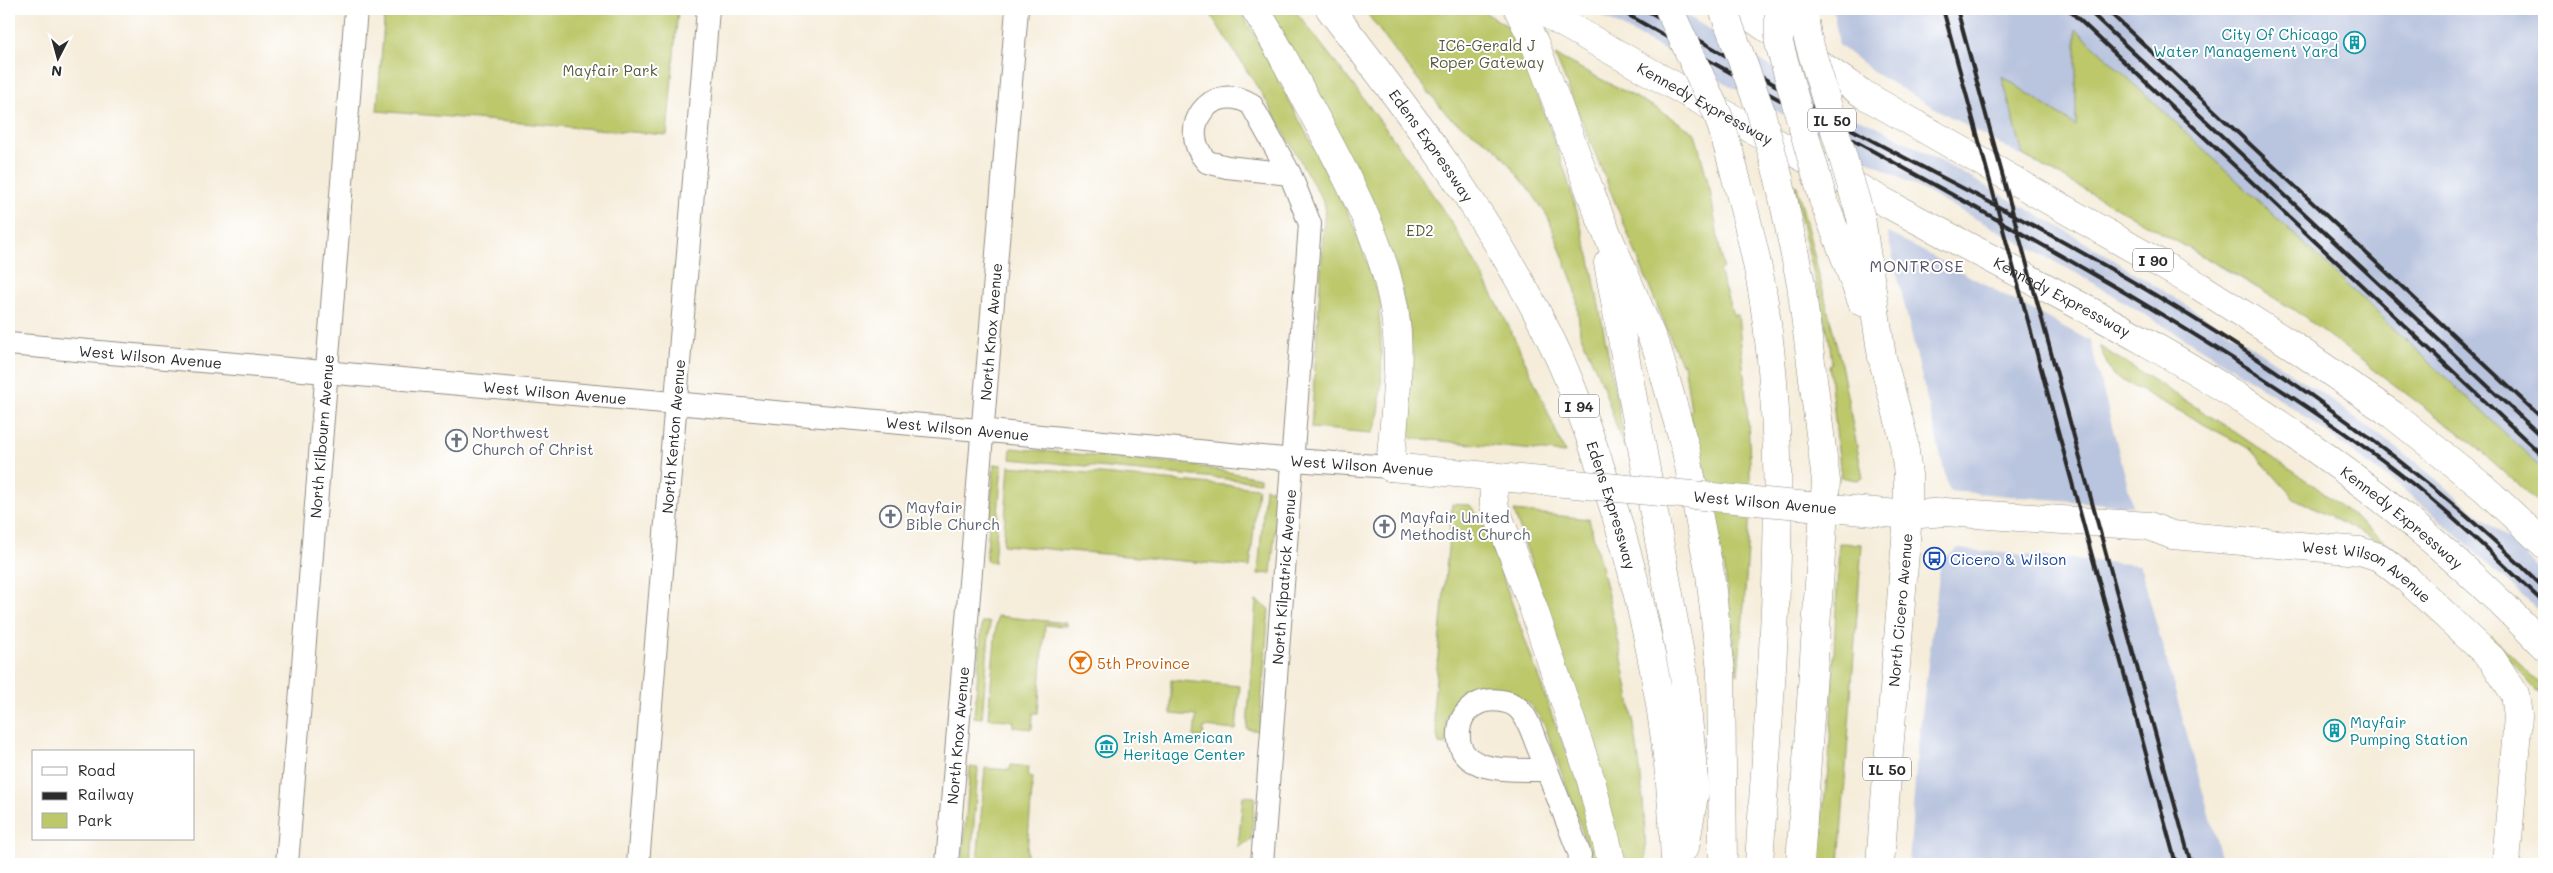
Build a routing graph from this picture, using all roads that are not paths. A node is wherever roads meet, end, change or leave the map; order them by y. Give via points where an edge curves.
1 (356, 9) edge
2 (708, 9) edge
3 (1017, 9) edge
4 (1255, 9) edge
5 (1330, 9) edge
6 (1518, 9) edge
7 (1538, 9) edge
8 (1669, 9) edge
9 (1724, 9) edge
10 (1739, 9) edge
11 (1779, 9) edge
12 (1805, 15) edge
13 (1290, 174) dead end
14 (1599, 215) junction
15 (9, 344) edge
16 (1882, 357) junction
17 (327, 371) junction
18 (674, 404) junction
19 (981, 430) junction
20 (1294, 460) junction
21 (1390, 467) junction
22 (1493, 476) junction
23 (1817, 506) junction
24 (1908, 515) junction
25 (2544, 544) edge
26 (2544, 646) edge
27 (1547, 770) dead end
28 (287, 864) edge
29 (638, 864) edge
30 (947, 864) edge
31 (1262, 864) edge
32 (1579, 864) edge
33 (1612, 864) edge
34 (1674, 864) edge
35 (1682, 864) edge
36 (1723, 864) edge
37 (1759, 864) edge
38 (1800, 864) edge
39 (1880, 864) edge
40 (2506, 864) edge

1 - 17 street, North Kilbourn Avenue
2 - 18 street, North Kenton Avenue
3 - 19 street, North Knox Avenue
4 - 21 main road via 1361,206 1377,250 1394,312 1397,345
5 - 34 main road, Edens Expressway / I 94 via 1413,117 1501,250 1546,331 1583,417 1624,539 1652,652 1668,754
6 - 14 main road via 1535,44
7 - 26 main road, Kennedy Expressway via 1901,211 2147,343 2284,427 2433,541
8 - 37 main road, bridge via 1718,115 1744,208 1764,302 1776,427 1774,612
9 - 23 main road, bridge via 1760,109 1779,179 1801,284 1826,481
10 - 25 main road, I 90 via 1863,94 2199,286 2292,346 2393,415 2484,488
11 - 16 main road, North Cicero Avenue / IL 50, bridge via 1779,43 1823,199
12 - 16 main road, North Cicero Avenue / IL 50, bridge via 1807,36 1860,218
13 - 20 street, North Kilpatrick Avenue via 1310,224
14 - 35 main road via 1684,676 1695,790
14 - 36 main road via 1658,352 1686,451 1706,552 1722,671
15 - 17 street, West Wilson Avenue
16 - 24 main road, North Cicero Avenue / IL 50 via 1903,436 1908,475
17 - 18 street, West Wilson Avenue
17 - 28 street, North Kilbourn Avenue
18 - 19 street, West Wilson Avenue
18 - 29 street, North Kenton Avenue
19 - 20 street, West Wilson Avenue
19 - 30 street, North Knox Avenue
20 - 21 street, West Wilson Avenue
20 - 31 street, North Kilpatrick Avenue
21 - 22 main road, West Wilson Avenue
22 - 23 main road, West Wilson Avenue, bridge
22 - 33 main road via 1494,505 1533,607 1591,780
23 - 24 main road, West Wilson Avenue
23 - 38 main road
24 - 39 main road, North Cicero Avenue / IL 50
24 - 40 main road, West Wilson Avenue via 1944,530 2147,544 2172,535 2360,551 2379,558 2435,602 2486,653 2515,694 2518,716
27 - 32 street via 1580,856

